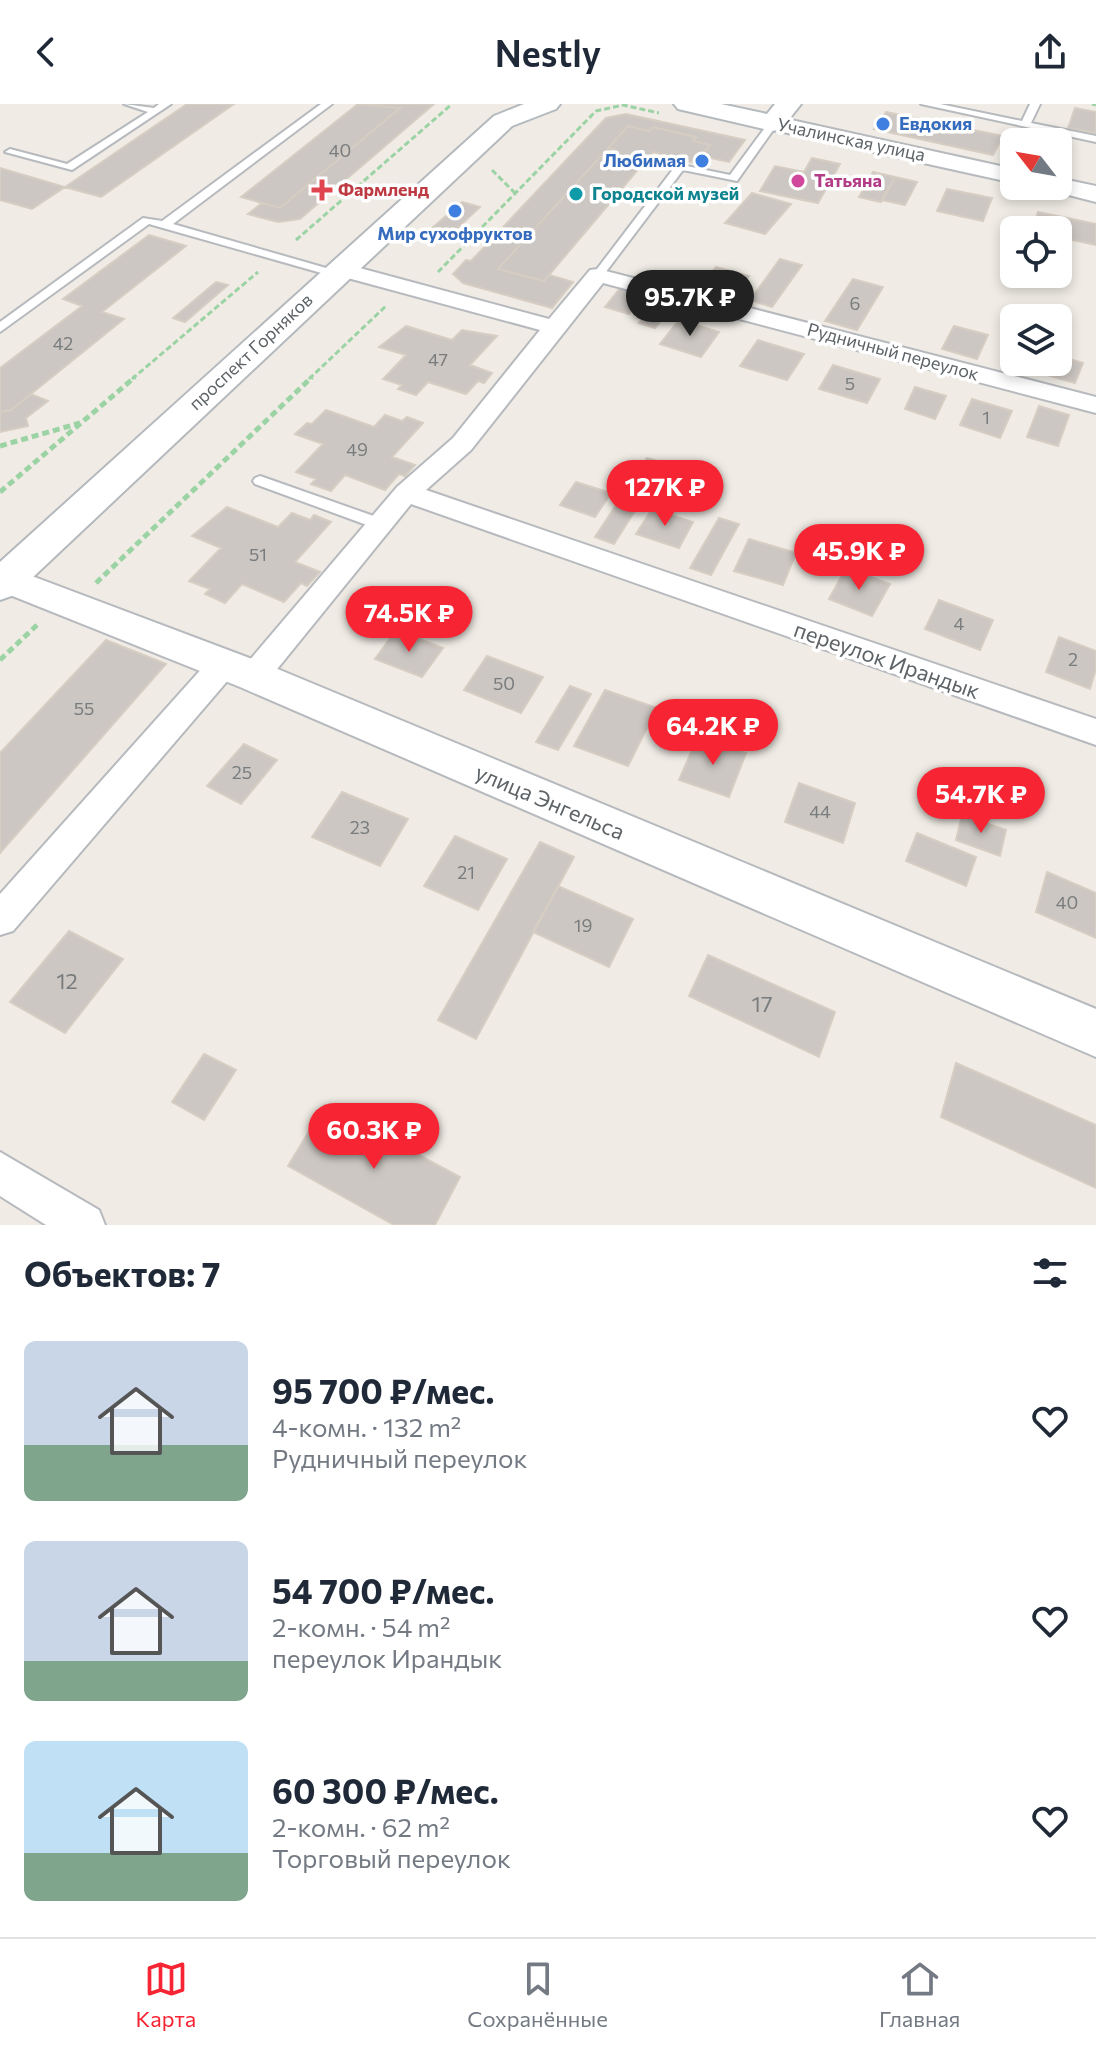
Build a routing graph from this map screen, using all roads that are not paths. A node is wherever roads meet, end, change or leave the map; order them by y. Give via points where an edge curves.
1 (129, 104) edge
2 (166, 104) edge
3 (327, 104) edge
4 (547, 104) edge
5 (926, 104) edge
6 (967, 104) edge
7 (1035, 104) edge
8 (676, 109) edge
9 (156, 111) junction
10 (506, 112) edge
11 (781, 114) edge
12 (1025, 125) junction
13 (1096, 139) edge
14 (10, 152) dead end
15 (1000, 172) edge
16 (1072, 188) edge
17 (1096, 194) edge
18 (164, 225) junction
19 (338, 272) junction
20 (598, 275) junction
21 (554, 327) junction
22 (0, 328) edge
23 (1096, 405) edge
24 (260, 481) dead end
25 (406, 493) junction
26 (380, 524) junction
27 (2, 581) edge
28 (239, 670) junction
29 (1096, 732) edge
30 (0, 919) edge
31 (1096, 1033) edge
32 (0, 1172) edge
33 (84, 1225) edge

1 - 9 lane
2 - 9 lane
3 - 18 lane
4 - 10 main road
5 - 12 lane
6 - 12 lane
7 - 12 lane
8 - 11 main road, Учалинская улица
9 - 14 lane via 68,168
10 - 19 main road, проспект Горняков
11 - 15 street, Учалинская улица
11 - 20 lane via 733,179 681,166
12 - 13 lane
16 - 17 street
18 - 19 lane
18 - 22 lane via 147,220
19 - 21 street
19 - 27 main road, проспект Горняков
20 - 21 street
20 - 23 street, Рудничный переулок
21 - 25 street via 462,444
24 - 26 lane
25 - 26 street
25 - 29 street, переулок Ирандык
26 - 28 street
27 - 28 street, улица Энгельса
28 - 30 street
28 - 31 street, улица Энгельса
32 - 33 street

